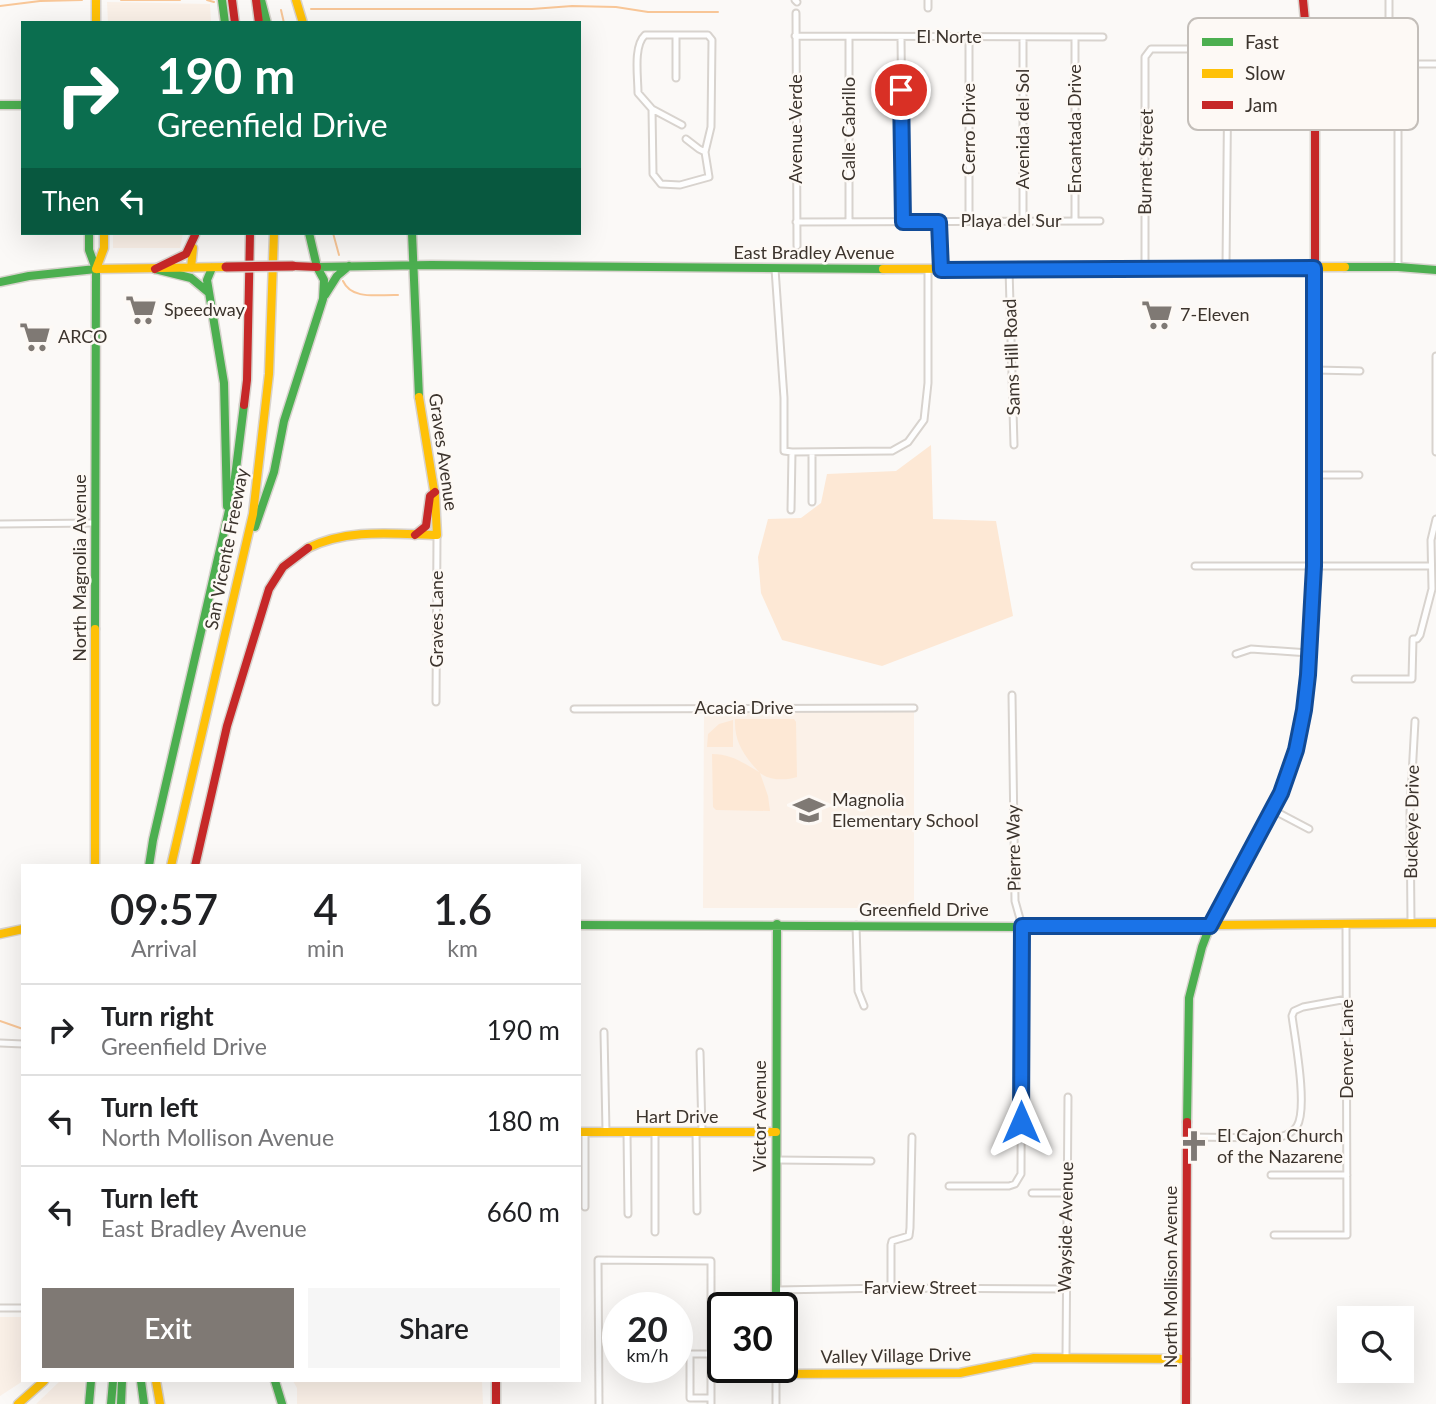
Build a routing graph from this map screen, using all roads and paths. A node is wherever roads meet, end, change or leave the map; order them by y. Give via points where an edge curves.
1 (96, 0) edge
2 (222, 0) edge
3 (232, 0) edge
4 (256, 0) edge
5 (261, 0) edge
6 (296, 0) edge
7 (928, 0) edge
8 (1303, 0) edge
9 (1389, 0) edge
10 (928, 8) dead end
11 (796, 13) dead end
12 (1305, 18) edge
13 (1389, 18) edge
14 (96, 21) edge
15 (225, 21) edge
16 (235, 21) edge
17 (259, 21) edge
18 (266, 21) edge
19 (302, 21) edge
20 (676, 35) junction
21 (795, 36) junction
22 (849, 37) junction
23 (901, 37) junction
24 (969, 37) junction
25 (1023, 37) junction
26 (1075, 37) junction
27 (1102, 37) dead end
28 (1188, 49) edge
29 (1418, 64) edge
30 (1436, 64) edge
31 (676, 78) dead end
32 (0, 106) edge
33 (21, 106) edge
34 (652, 109) junction
35 (682, 125) dead end
36 (1227, 130) edge
37 (1315, 130) edge
38 (1398, 130) edge
39 (686, 139) dead end
40 (705, 152) junction
41 (969, 221) junction
42 (1023, 221) junction
43 (1075, 221) junction
44 (1100, 221) dead end
45 (796, 222) junction
46 (849, 222) junction
47 (903, 222) junction
48 (939, 222) junction
49 (89, 235) edge
50 (104, 235) edge
51 (195, 235) edge
52 (195, 235) edge
53 (250, 235) edge
54 (274, 235) edge
55 (309, 235) edge
56 (412, 235) edge
57 (797, 246) dead end
58 (416, 265) junction
59 (349, 266) junction
60 (317, 267) junction
61 (1145, 267) junction
62 (1226, 267) junction
63 (1398, 267) junction
64 (191, 268) junction
65 (212, 268) junction
66 (1314, 268) junction
67 (96, 269) junction
68 (155, 269) junction
69 (775, 269) junction
70 (928, 270) junction
71 (941, 270) junction
72 (1009, 270) junction
73 (1436, 270) edge
74 (0, 282) edge
75 (210, 293) junction
76 (323, 299) junction
77 (1436, 356) edge
78 (1315, 370) junction
79 (1360, 371) dead end
80 (1014, 445) dead end
81 (792, 452) junction
82 (812, 452) junction
83 (1436, 452) edge
84 (1315, 475) junction
85 (1359, 475) dead end
86 (435, 492) junction
87 (812, 502) dead end
88 (791, 510) dead end
89 (228, 515) junction
90 (1436, 519) edge
91 (96, 523) junction
92 (0, 524) edge
93 (415, 535) junction
94 (437, 535) junction
95 (243, 561) junction
96 (1195, 566) dead end
97 (1314, 566) junction
98 (1431, 566) junction
99 (1309, 653) junction
100 (1237, 654) dead end
101 (1355, 679) dead end
102 (1012, 695) dead end
103 (436, 702) dead end
104 (914, 708) dead end
105 (574, 709) dead end
106 (1415, 720) dead end
107 (1273, 810) junction
108 (1309, 829) dead end
109 (95, 864) edge
110 (149, 864) edge
111 (171, 864) edge
112 (195, 864) edge
113 (1410, 923) junction
114 (1436, 923) edge
115 (1346, 924) junction
116 (581, 925) edge
117 (777, 925) junction
118 (856, 925) junction
119 (1022, 926) junction
120 (1210, 926) junction
121 (21, 929) edge
122 (0, 934) edge
123 (1347, 999) junction
124 (864, 1006) dead end
125 (604, 1032) dead end
126 (0, 1044) edge
127 (21, 1044) edge
128 (700, 1052) dead end
129 (1068, 1097) dead end
130 (582, 1132) edge
131 (606, 1132) junction
132 (628, 1132) junction
133 (654, 1132) junction
134 (699, 1132) junction
135 (776, 1132) junction
136 (912, 1137) dead end
137 (1186, 1137) junction
138 (776, 1160) junction
139 (871, 1161) dead end
140 (1271, 1175) dead end
141 (1347, 1175) junction
142 (949, 1186) dead end
143 (1032, 1193) dead end
144 (1068, 1194) junction
145 (585, 1207) dead end
146 (697, 1210) dead end
147 (628, 1214) dead end
148 (655, 1232) dead end
149 (1274, 1235) dead end
150 (891, 1287) junction
151 (1065, 1289) junction
152 (776, 1290) joint
153 (711, 1292) edge
154 (0, 1308) edge
155 (21, 1308) edge
156 (707, 1354) edge
157 (1066, 1357) junction
158 (1186, 1359) junction
159 (798, 1370) edge
160 (43, 1382) edge
161 (91, 1382) edge
162 (113, 1382) edge
163 (122, 1382) edge
164 (139, 1382) edge
165 (139, 1382) edge
166 (156, 1382) edge
167 (275, 1382) edge
168 (496, 1382) edge
169 (711, 1383) edge
170 (776, 1383) edge
171 (711, 1401) edge
172 (18, 1404) edge
173 (89, 1404) edge
174 (111, 1404) edge
175 (121, 1404) edge
176 (136, 1404) edge
177 (144, 1404) edge
178 (160, 1404) edge
179 (282, 1404) edge
180 (496, 1404) edge
181 (599, 1404) edge
182 (776, 1404) edge
183 (1186, 1404) edge

1 - 14 main road
2 - 15 main road
3 - 16 main road
4 - 17 main road
5 - 18 main road
6 - 19 main road
7 - 10 street
8 - 12 main road, North Mollison Avenue
9 - 13 street
11 - 21 street, Avenue Verde
20 - 31 street
20 - 34 street via 641,38 638,93
20 - 40 street via 708,35 712,40
21 - 22 street, El Norte
21 - 45 street, Avenue Verde
22 - 23 street, El Norte
22 - 46 street, Calle Cabrillo
23 - 24 street, El Norte
23 - 47 street
24 - 25 street, El Norte
24 - 41 street, Cerro Drive
25 - 26 street, El Norte
25 - 42 street, Avenida del Sol
26 - 27 street, El Norte
26 - 43 street, Encantada Drive
28 - 61 street, Burnet Street via 1151,49 1145,57
29 - 30 street
32 - 33 main road
34 - 35 street
34 - 40 street via 653,174 657,181 680,185 709,177
36 - 62 street, Burnet Street
37 - 66 main road, North Mollison Avenue
38 - 63 street
39 - 40 street
41 - 42 street, Playa del Sur
41 - 48 street, Playa del Sur
42 - 43 street, Playa del Sur
43 - 44 street, Playa del Sur
45 - 46 street, Playa del Sur
45 - 57 street, Avenue Verde
46 - 47 street, Playa del Sur
47 - 48 street, Playa del Sur
48 - 71 street
49 - 67 main road, North Magnolia Avenue
50 - 67 main road, North Magnolia Avenue
51 - 64 main road
52 - 68 main road via 186,254
53 - 89 main road, San Vicente Freeway via 247,380
54 - 95 main road, San Vicente Freeway via 268,392
55 - 60 main road
56 - 58 main road, Graves Avenue
58 - 59 main road, East Bradley Avenue
58 - 69 main road, East Bradley Avenue
58 - 86 main road, Graves Avenue via 416,372
59 - 60 main road, East Bradley Avenue
59 - 76 main road
60 - 65 main road, East Bradley Avenue, bridge
60 - 76 main road via 324,280
61 - 62 main road, East Bradley Avenue
61 - 72 main road, East Bradley Avenue
62 - 66 main road, East Bradley Avenue
63 - 66 main road, East Bradley Avenue
63 - 73 main road, East Bradley Avenue
64 - 65 main road, East Bradley Avenue
64 - 68 main road, East Bradley Avenue
65 - 75 main road via 207,280
66 - 78 main road, North Mollison Avenue
67 - 68 main road
67 - 74 main road
67 - 91 main road, North Magnolia Avenue
68 - 75 main road via 198,280
69 - 70 main road, East Bradley Avenue
69 - 81 street via 784,451
70 - 71 main road, East Bradley Avenue
70 - 82 street via 924,420 908,442 892,451
71 - 72 main road, East Bradley Avenue
72 - 80 street, Sams Hill Road
75 - 89 main road via 226,399 223,480
76 - 95 main road via 284,421 274,472
77 - 83 street
78 - 79 street
78 - 84 main road, North Mollison Avenue
81 - 82 street
81 - 88 street
82 - 87 street
84 - 85 street
84 - 97 main road, North Mollison Avenue
86 - 93 main road via 430,496 426,526
86 - 94 main road, Graves Avenue
89 - 110 main road, San Vicente Freeway
90 - 98 street
91 - 92 street
91 - 109 main road, North Magnolia Avenue
93 - 94 main road, Graves Avenue
93 - 112 main road, Graves Avenue via 331,537 306,548 279,572 269,589 233,706
94 - 103 street, Graves Lane
95 - 111 main road, San Vicente Freeway
96 - 97 street
97 - 98 street
97 - 99 main road, North Mollison Avenue
98 - 101 street via 1430,603 1420,635 1413,639 1412,679
99 - 100 street via 1251,649
99 - 107 main road, North Mollison Avenue via 1296,750
102 - 119 street, Pierre Way via 1015,901
104 - 105 street, Acacia Drive
106 - 113 street, Buckeye Drive
107 - 108 street
107 - 120 main road, North Mollison Avenue
113 - 114 main road, Greenfield Drive
113 - 115 main road, Greenfield Drive
115 - 120 main road, Greenfield Drive
115 - 123 street, Denver Lane
116 - 117 main road, Greenfield Drive
117 - 118 main road, Greenfield Drive
117 - 135 main road, Victor Avenue
118 - 119 main road, Greenfield Drive
118 - 124 street via 858,991
119 - 120 main road, Greenfield Drive
119 - 142 street, Pierre Way via 1021,1174 1009,1186
120 - 137 main road, North Mollison Avenue via 1189,998
121 - 122 main road
123 - 137 street via 1294,1011 1301,1094 1298,1125 1292,1133 1279,1138
123 - 141 street, Denver Lane
125 - 131 street
126 - 127 street
128 - 134 street
129 - 144 street, Wayside Avenue
130 - 131 main road, Hart Drive
130 - 145 street
131 - 132 main road, Hart Drive
132 - 133 main road, Hart Drive
132 - 147 street
133 - 134 main road, Hart Drive
133 - 148 street
134 - 135 main road, Hart Drive
134 - 146 street
135 - 138 main road, Victor Avenue
136 - 150 street via 909,1236 892,1241
137 - 158 main road, North Mollison Avenue
138 - 139 street
138 - 152 main road, Victor Avenue
140 - 141 street
141 - 149 street, Denver Lane via 1347,1235
143 - 144 street
144 - 151 street, Wayside Avenue
150 - 151 street, Farview Street
150 - 152 street, Farview Street
151 - 157 street, Wayside Avenue
153 - 181 street via 711,1262 598,1260
154 - 155 street
156 - 171 street via 690,1354 690,1398
157 - 158 main road, Valley Village Drive
157 - 159 main road, Valley Village Drive via 1034,1358 960,1373
158 - 183 main road, North Mollison Avenue
160 - 172 main road
161 - 173 main road
162 - 174 main road
163 - 175 main road
164 - 176 main road
165 - 177 main road
166 - 178 main road
167 - 179 main road
168 - 180 main road
169 - 171 street
170 - 182 street

